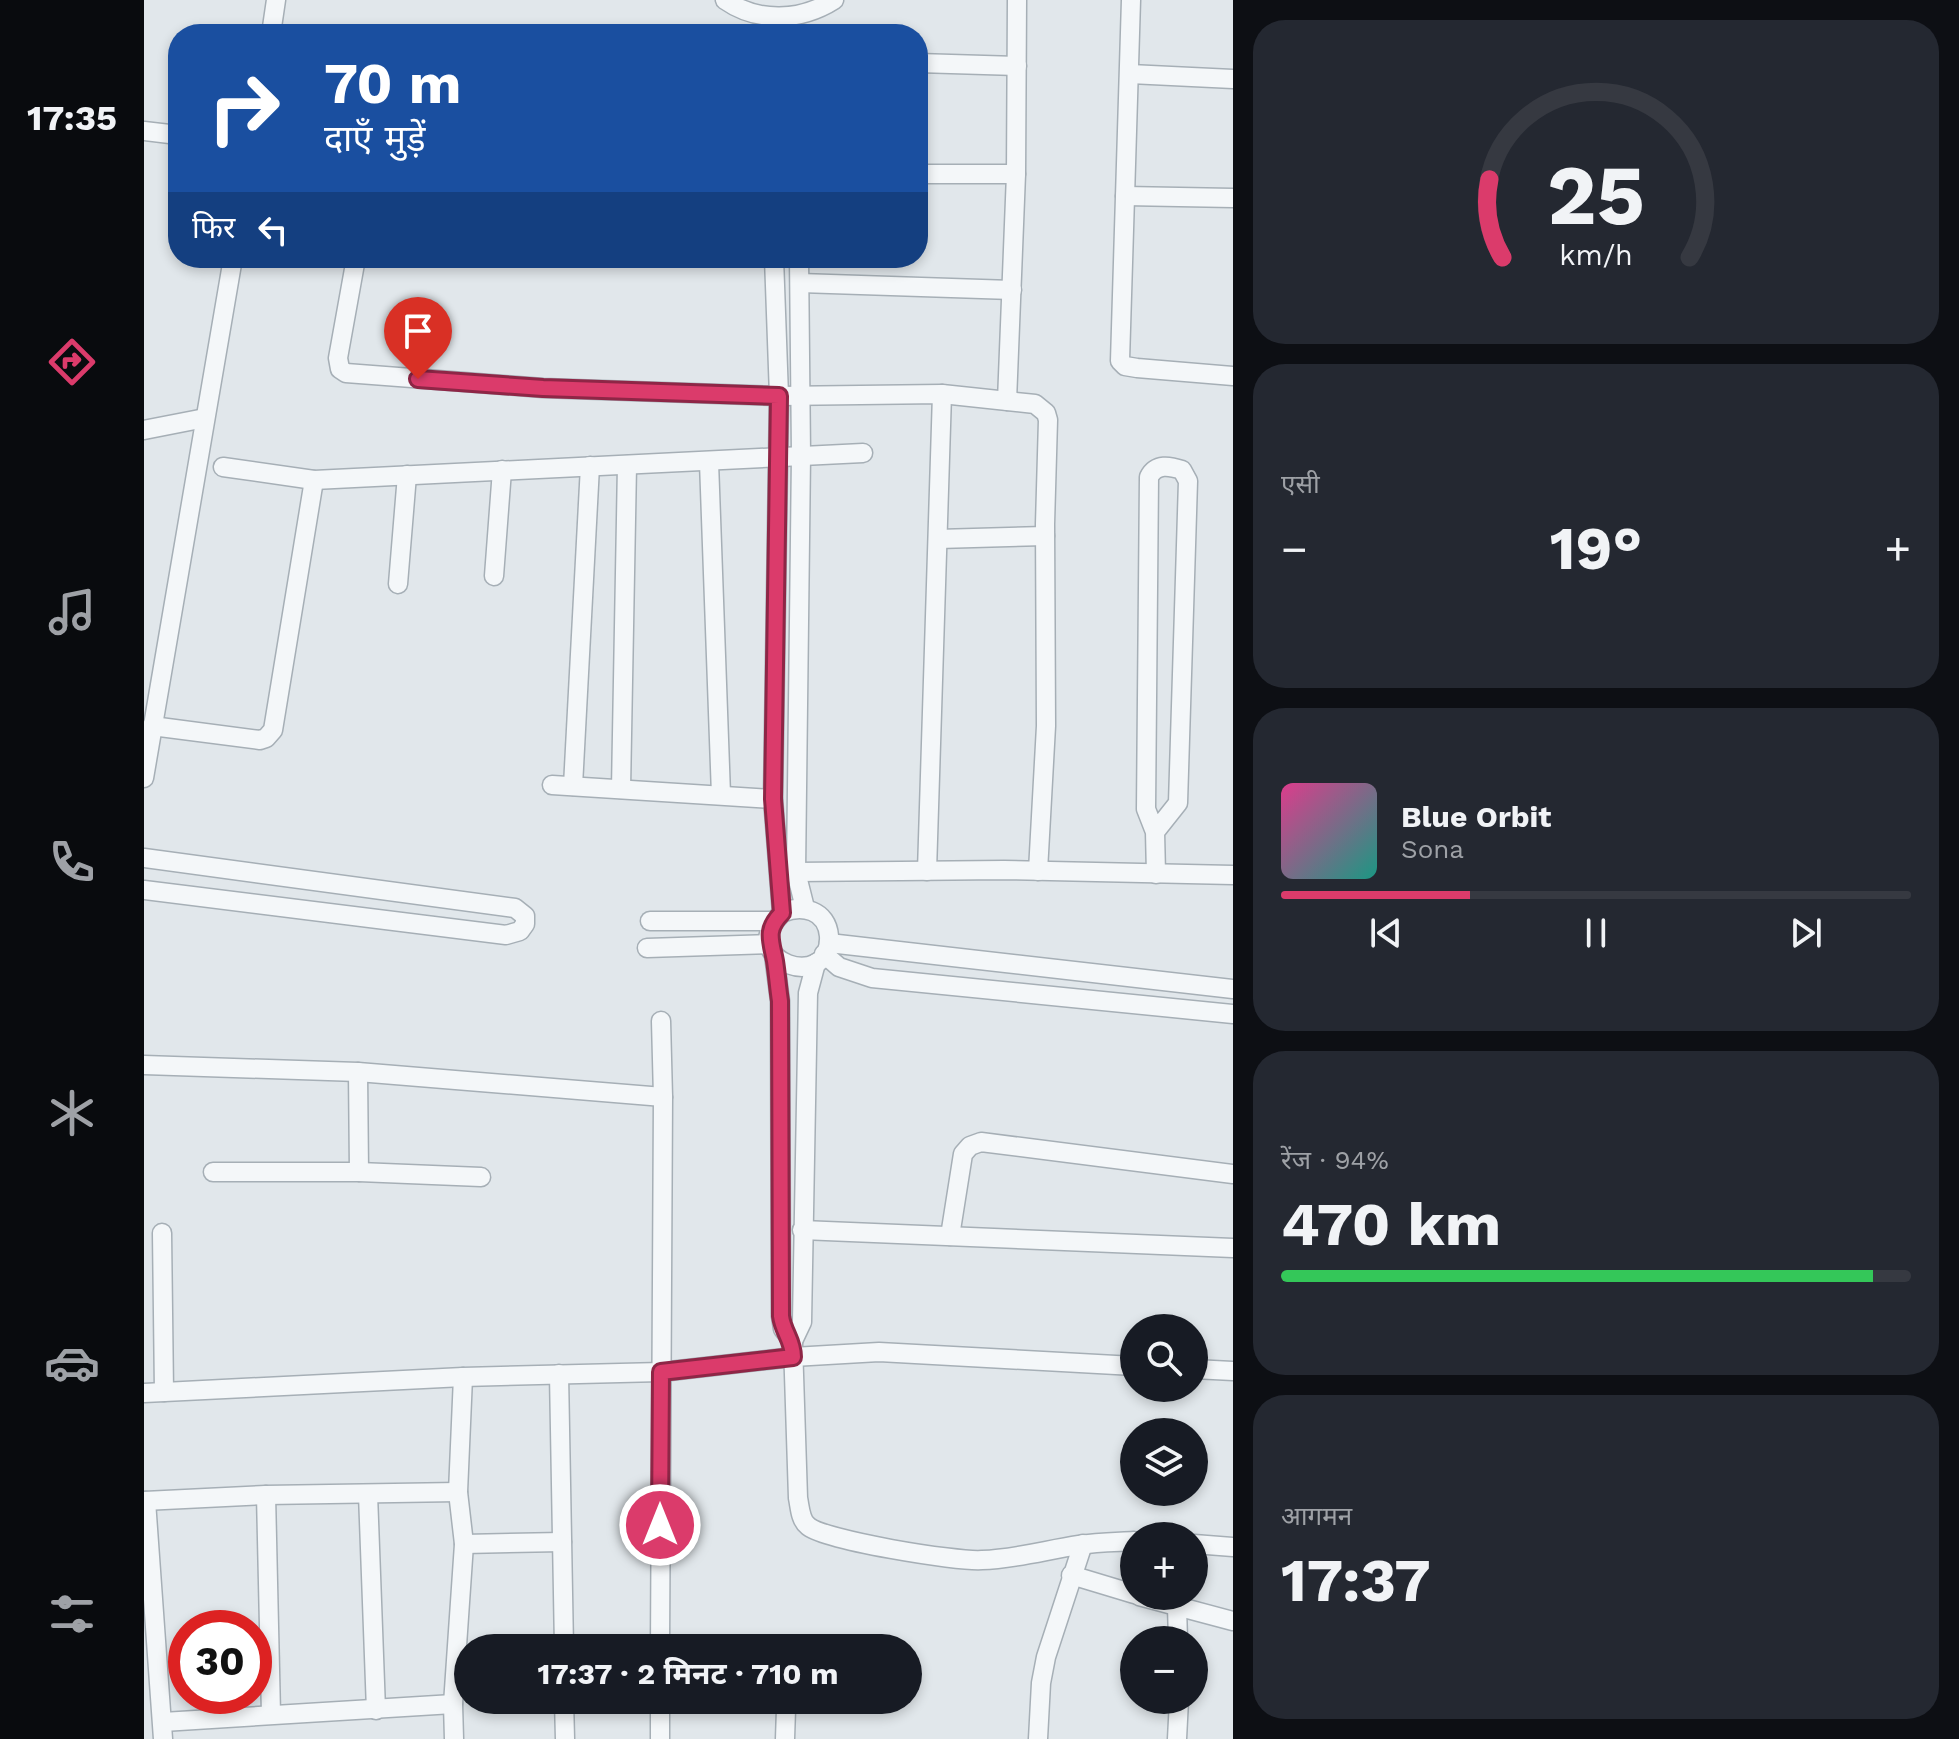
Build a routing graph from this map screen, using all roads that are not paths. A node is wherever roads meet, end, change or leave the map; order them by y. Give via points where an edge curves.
1 (276, 0) edge
2 (725, 0) edge
3 (834, 0) edge
4 (1017, 0) edge
5 (1131, 0) edge
6 (272, 24) edge
7 (769, 24) edge
8 (796, 24) edge
9 (928, 63) edge
10 (1017, 66) junction
11 (1130, 74) junction
12 (1233, 79) edge
13 (144, 131) edge
14 (168, 134) edge
15 (928, 174) edge
16 (1016, 174) junction
17 (1125, 196) junction
18 (1233, 198) edge
19 (231, 268) edge
20 (354, 268) edge
21 (775, 268) edge
22 (799, 268) edge
23 (800, 283) junction
24 (1012, 290) junction
25 (1233, 376) edge
26 (942, 394) junction
27 (801, 395) junction
28 (779, 396) junction
29 (1007, 401) junction
30 (205, 418) junction
31 (144, 430) edge
32 (863, 453) dead end
33 (801, 455) junction
34 (776, 459) junction
35 (709, 462) junction
36 (627, 465) junction
37 (590, 466) junction
38 (223, 467) dead end
39 (502, 470) junction
40 (407, 475) junction
41 (314, 480) junction
42 (1045, 536) junction
43 (938, 539) junction
44 (494, 576) dead end
45 (398, 584) dead end
46 (152, 726) junction
47 (144, 778) edge
48 (552, 785) dead end
49 (573, 786) junction
50 (621, 789) junction
51 (721, 795) junction
52 (773, 799) junction
53 (1155, 832) junction
54 (144, 858) edge
55 (927, 871) junction
56 (1038, 871) junction
57 (796, 872) junction
58 (1156, 874) junction
59 (1233, 875) edge
60 (144, 890) edge
61 (805, 908) junction
62 (778, 917) junction
63 (650, 921) dead end
64 (647, 948) dead end
65 (771, 949) junction
66 (823, 954) junction
67 (1233, 989) edge
68 (1233, 1014) edge
69 (661, 1021) dead end
70 (144, 1065) edge
71 (358, 1072) junction
72 (663, 1097) junction
73 (213, 1172) dead end
74 (359, 1172) junction
75 (1233, 1174) edge
76 (481, 1177) dead end
77 (802, 1230) junction
78 (162, 1233) dead end
79 (950, 1236) junction
80 (1233, 1248) edge
81 (793, 1349) junction
82 (1120, 1365) edge
83 (1208, 1370) edge
84 (1233, 1371) edge
85 (661, 1372) junction
86 (559, 1374) junction
87 (463, 1377) junction
88 (164, 1392) junction
89 (144, 1393) edge
90 (458, 1492) junction
91 (368, 1494) junction
92 (266, 1495) junction
93 (145, 1501) edge
94 (562, 1542) junction
95 (1120, 1542) edge
96 (464, 1544) junction
97 (1083, 1544) junction
98 (1208, 1545) edge
99 (1233, 1547) edge
100 (1071, 1575) junction
101 (1120, 1590) edge
102 (269, 1610) edge
103 (1189, 1610) edge
104 (1233, 1621) edge
105 (564, 1634) edge
106 (660, 1634) edge
107 (453, 1704) junction
108 (376, 1710) junction
109 (271, 1714) edge
110 (272, 1714) edge
111 (564, 1714) edge
112 (660, 1714) edge
113 (786, 1714) edge
114 (1178, 1714) edge
115 (163, 1730) edge
116 (454, 1739) edge
117 (565, 1739) edge
118 (660, 1739) edge
119 (785, 1739) edge
120 (1038, 1739) edge
121 (1177, 1739) edge

1 - 6 street
2 - 7 street via 761,15
3 - 8 street
4 - 10 street
5 - 11 street
9 - 10 street
10 - 16 street
11 - 12 street
11 - 17 street
13 - 14 street
15 - 16 street
16 - 24 street
17 - 18 street
17 - 25 street via 1122,365
19 - 30 street
20 - 28 street via 338,358 346,373 543,388
21 - 28 street
22 - 23 street
23 - 24 street
23 - 27 street
24 - 29 street
26 - 27 street
26 - 29 street
26 - 43 street
27 - 28 street
27 - 33 street
28 - 34 street
29 - 42 street via 1035,404 1046,413
30 - 31 street
30 - 46 street
32 - 33 street
33 - 34 street
33 - 57 street
34 - 35 street
34 - 52 street
35 - 36 street
35 - 51 street
36 - 37 street
36 - 50 street
37 - 39 street
37 - 49 street
38 - 41 street
39 - 40 street
39 - 44 street
40 - 41 street
40 - 45 street
41 - 46 street via 270,735 260,740
42 - 43 street
42 - 56 street via 1046,726
43 - 55 street
46 - 47 street
48 - 49 street
49 - 50 street
50 - 51 street
51 - 52 street
52 - 62 street
53 - 53 street via 1146,809 1149,477 1169,466 1182,470 1188,481 1178,803
53 - 58 street
54 - 60 street via 515,908 525,916 525,924 506,935
55 - 56 street
55 - 57 street
56 - 58 street
57 - 61 street
58 - 59 street
61 - 62 street
61 - 66 street via 816,912 829,932
62 - 63 street
62 - 65 street via 769,932
64 - 65 street
65 - 66 street via 793,967 805,967
65 - 81 street via 780,1001 781,1316
66 - 67 street
66 - 68 street via 839,967 872,978
66 - 77 street via 808,993
69 - 72 street
70 - 71 street
71 - 72 street
71 - 74 street
72 - 85 street
73 - 74 street
74 - 76 street
75 - 79 street via 981,1142 963,1154
77 - 79 street
77 - 81 street via 802,1322
78 - 88 street
79 - 80 street
81 - 82 street
81 - 85 street
81 - 97 street via 798,1498 807,1526 947,1559 1006,1559
83 - 84 street
85 - 86 street
85 - 106 street
86 - 87 street
86 - 94 street
87 - 88 street
87 - 90 street
88 - 89 street
90 - 91 street
90 - 96 street
91 - 92 street
91 - 108 street
92 - 93 street
92 - 102 street
93 - 115 street
94 - 96 street
94 - 105 street
95 - 97 street
96 - 107 street
97 - 100 street
98 - 99 street
100 - 101 street
100 - 120 street via 1043,1670
103 - 104 street
107 - 108 street
107 - 116 street
108 - 110 street
109 - 115 street
111 - 117 street
112 - 118 street
113 - 119 street
114 - 121 street

